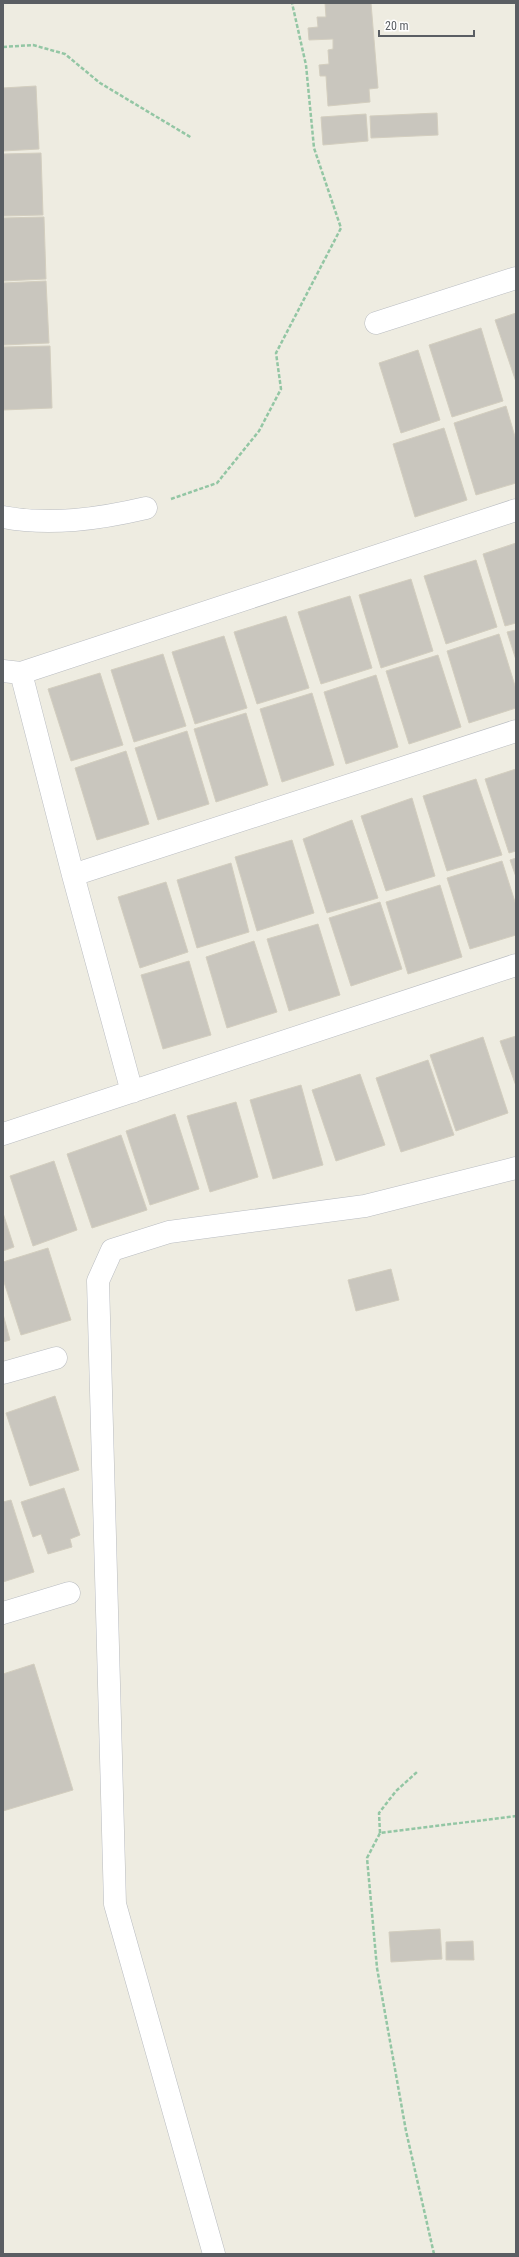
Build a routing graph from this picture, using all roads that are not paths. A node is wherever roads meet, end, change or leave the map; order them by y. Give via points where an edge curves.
1 (516, 278) edge
2 (376, 323) dead end
3 (146, 508) road end
4 (516, 510) edge
5 (3, 517) edge
6 (12, 672) edge
7 (516, 731) edge
8 (73, 875) junction
9 (516, 965) edge
10 (132, 1092) junction
11 (3, 1134) edge
12 (516, 1168) edge
13 (56, 1358) dead end
14 (3, 1374) edge
15 (69, 1593) dead end
16 (3, 1613) edge
17 (214, 2254) edge

1 - 2 street
3 - 5 street via 99,519 23,521
4 - 6 street
6 - 8 street
7 - 8 street
8 - 10 street
9 - 10 street
10 - 11 street
12 - 17 street via 365,1206 169,1232 112,1250 98,1282 115,1904
13 - 14 street
15 - 16 street

